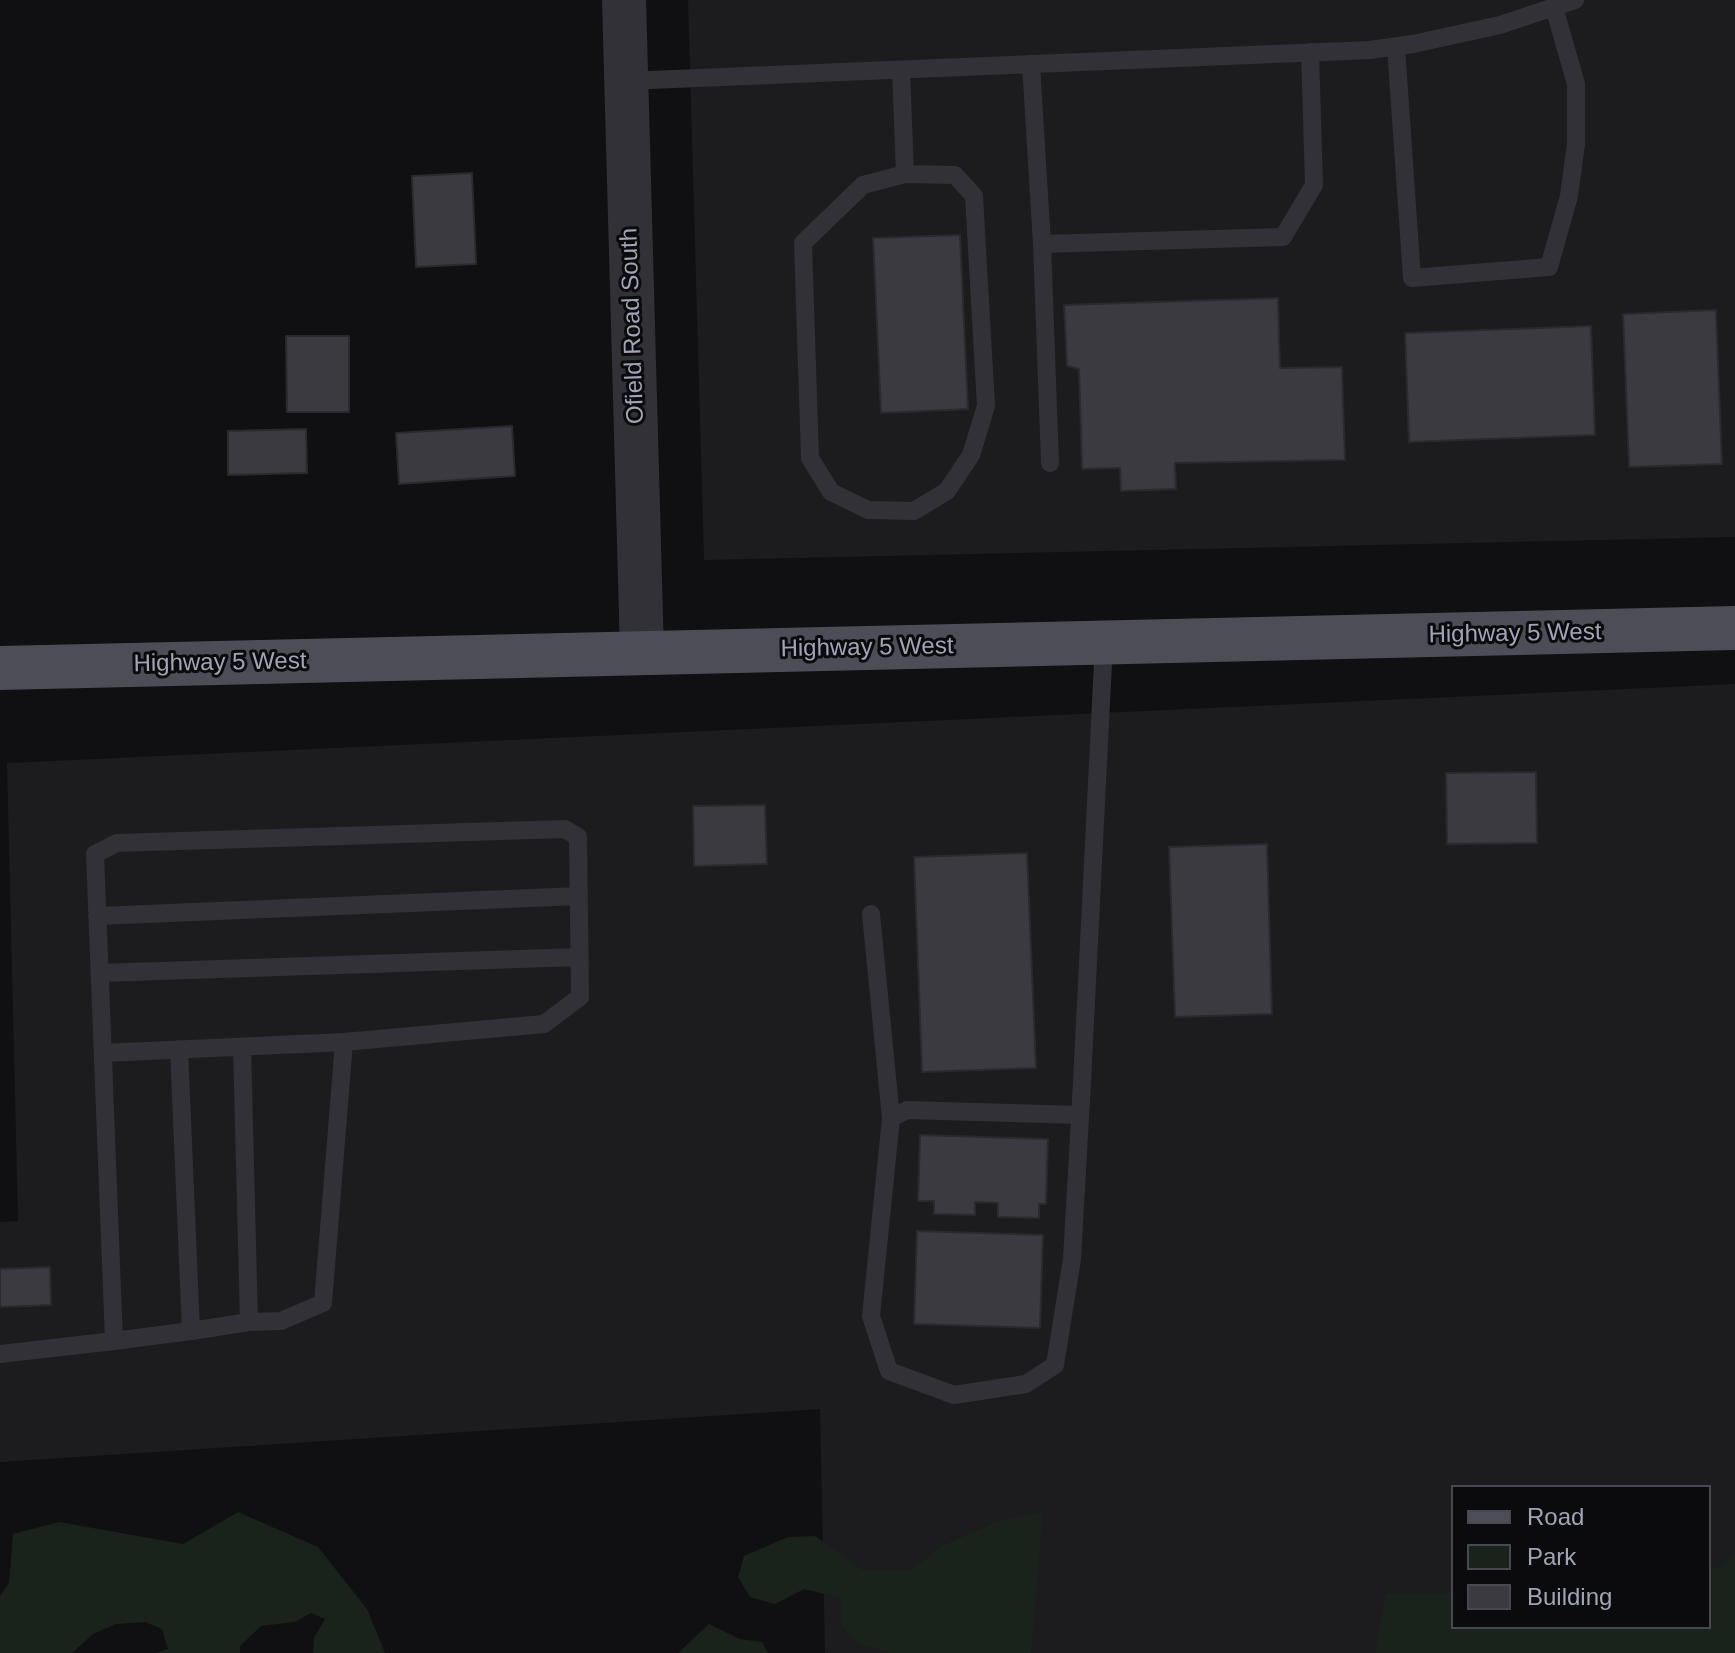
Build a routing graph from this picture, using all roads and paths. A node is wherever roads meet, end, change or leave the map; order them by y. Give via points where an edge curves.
1 (624, 0) edge
2 (1575, 0) edge
3 (1554, 7) junction
4 (1396, 47) junction
5 (1310, 52) junction
6 (1031, 64) junction
7 (901, 70) junction
8 (626, 81) junction
9 (905, 174) junction
10 (1042, 244) junction
11 (1050, 463) dead end
12 (1735, 628) edge
13 (1104, 643) junction
14 (642, 652) junction
15 (0, 668) edge
16 (579, 896) junction
17 (871, 914) dead end
18 (97, 916) junction
19 (579, 957) junction
20 (100, 973) junction
21 (344, 1042) junction
22 (242, 1047) junction
23 (179, 1049) junction
24 (103, 1053) junction
25 (1080, 1115) junction
26 (891, 1118) junction
27 (249, 1322) junction
28 (191, 1331) junction
29 (114, 1341) junction
30 (0, 1354) edge

1 - 8 street, Ofield Road South
2 - 3 lane
3 - 4 lane via 1500,25
3 - 4 lane via 1576,84 1576,144 1569,196 1549,267 1412,278
4 - 5 lane
5 - 6 lane
5 - 10 lane via 1314,185 1283,237
6 - 7 lane
6 - 10 lane
7 - 8 lane
7 - 9 lane
8 - 14 street, Ofield Road South
9 - 9 lane via 863,185 803,243 810,458 831,492 868,510 914,511 947,491 971,455 986,406 974,196 955,175
10 - 11 lane
12 - 13 main road, Highway 5 West
13 - 14 main road, Highway 5 West
13 - 25 lane
14 - 15 main road, Highway 5 West
16 - 18 lane
16 - 18 lane via 578,837 565,829 117,843 95,854
16 - 19 lane
17 - 26 lane
18 - 20 lane
19 - 20 lane
19 - 21 lane via 580,997 544,1024
20 - 24 lane
21 - 22 lane
21 - 27 lane via 323,1303 281,1321
22 - 23 lane
22 - 27 lane
23 - 24 lane
23 - 28 lane
24 - 29 lane
25 - 26 lane via 907,1110
25 - 26 lane via 1072,1259 1055,1365 1026,1384 954,1395 889,1371 871,1316
27 - 28 lane
28 - 29 lane
29 - 30 lane

